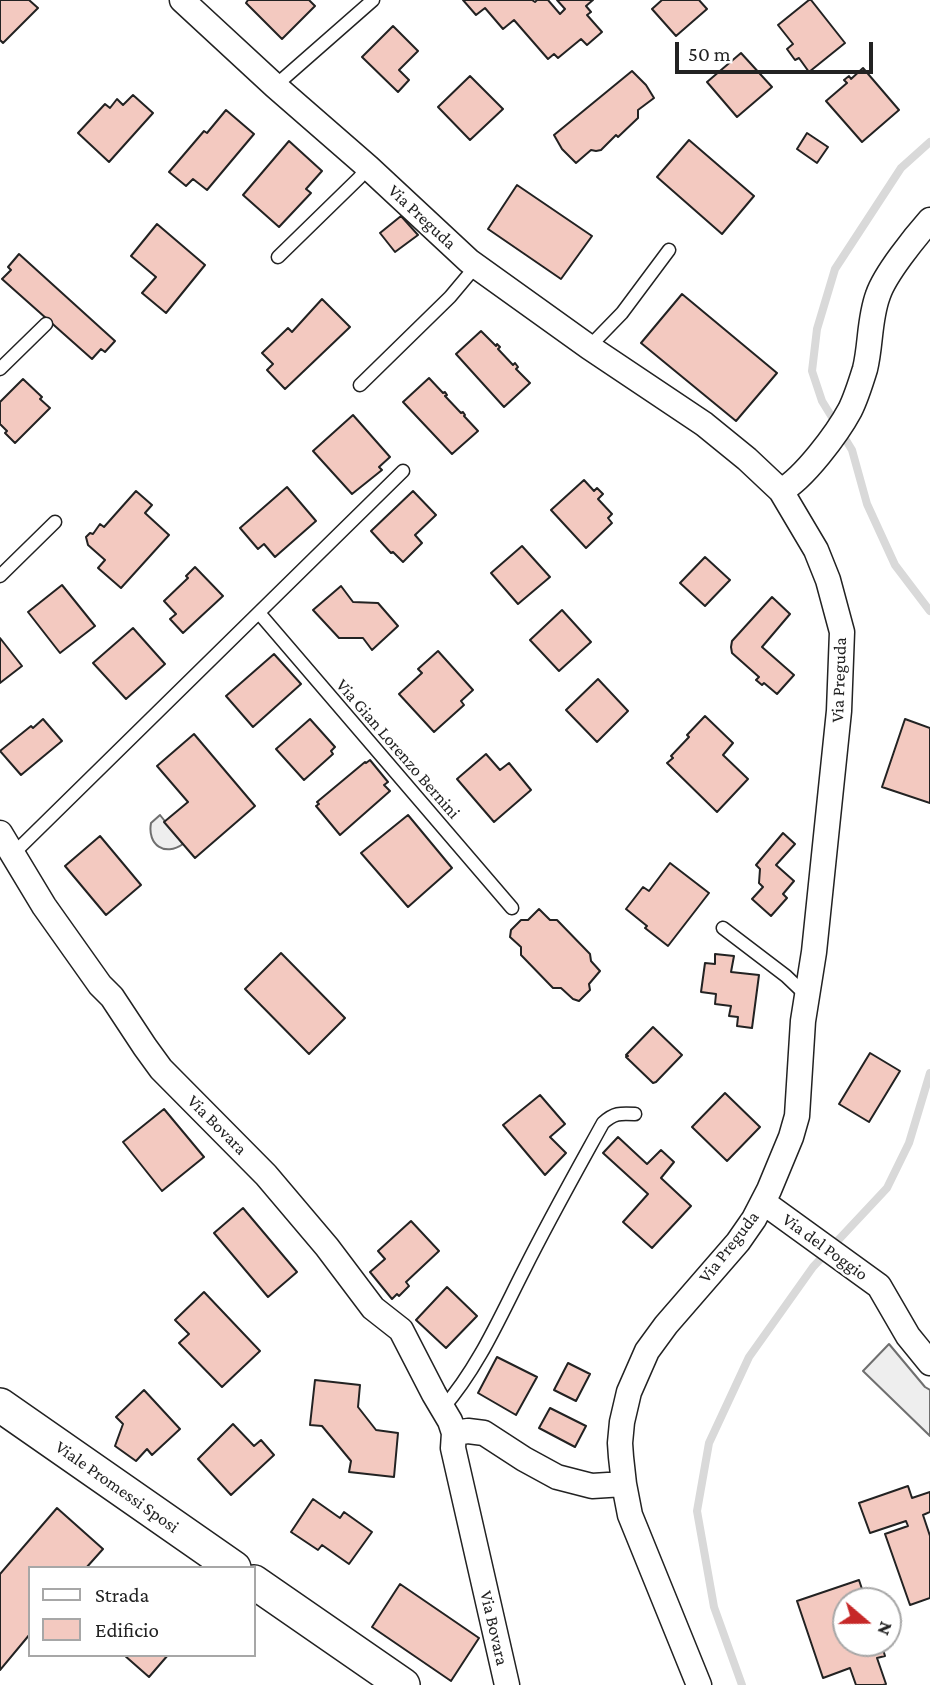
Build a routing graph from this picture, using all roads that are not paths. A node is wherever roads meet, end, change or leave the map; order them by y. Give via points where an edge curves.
1 (373, 0) edge
2 (187, 2) edge
3 (275, 86) junction
4 (368, 167) junction
5 (930, 220) edge
6 (669, 250) dead end
7 (278, 257) dead end
8 (476, 266) junction
9 (46, 324) dead end
10 (589, 347) junction
11 (0, 369) edge
12 (360, 384) dead end
13 (403, 471) dead end
14 (781, 491) junction
15 (55, 522) dead end
16 (0, 576) edge
17 (259, 613) junction
18 (0, 833) edge
19 (13, 855) junction
20 (512, 908) dead end
21 (723, 928) dead end
22 (807, 996) junction
23 (635, 1114) dead end
24 (763, 1202) junction
25 (930, 1363) edge
26 (0, 1405) edge
27 (443, 1408) junction
28 (454, 1433) junction
29 (624, 1484) junction
30 (231, 1566) edge
31 (256, 1583) edge
32 (403, 1685) edge
33 (507, 1685) edge
34 (699, 1685) edge

1 - 3 lane
2 - 3 street, Via Preguda
3 - 4 street, Via Preguda
4 - 7 lane
4 - 8 street, Via Preguda
5 - 14 street via 878,292 865,368 850,410 825,446
6 - 10 lane via 622,313
8 - 10 street, Via Preguda
8 - 12 lane
9 - 11 lane
10 - 14 street, Via Preguda via 705,424
13 - 17 lane
14 - 22 street, Via Preguda via 816,550 842,632 839,711
15 - 16 lane
17 - 19 lane
17 - 20 lane, Via Gian Lorenzo Bernini
18 - 19 street, Via Bovara
19 - 27 street, Via Bovara via 44,906 161,1069 271,1180 373,1308 401,1330
21 - 22 lane
22 - 24 street, Via Preguda via 797,1116
23 - 27 lane via 618,1112 603,1123 484,1349
24 - 25 street, Via del Poggio via 879,1286
24 - 29 street, Via Preguda via 738,1242 666,1325 642,1362 622,1422
26 - 30 main road, Viale Promessi Sposi
27 - 28 street, Via Bovara
28 - 29 street via 484,1433 557,1477 592,1486
28 - 33 street, Via Bovara via 453,1448
29 - 34 street, Via Preguda via 631,1515
31 - 32 main road

